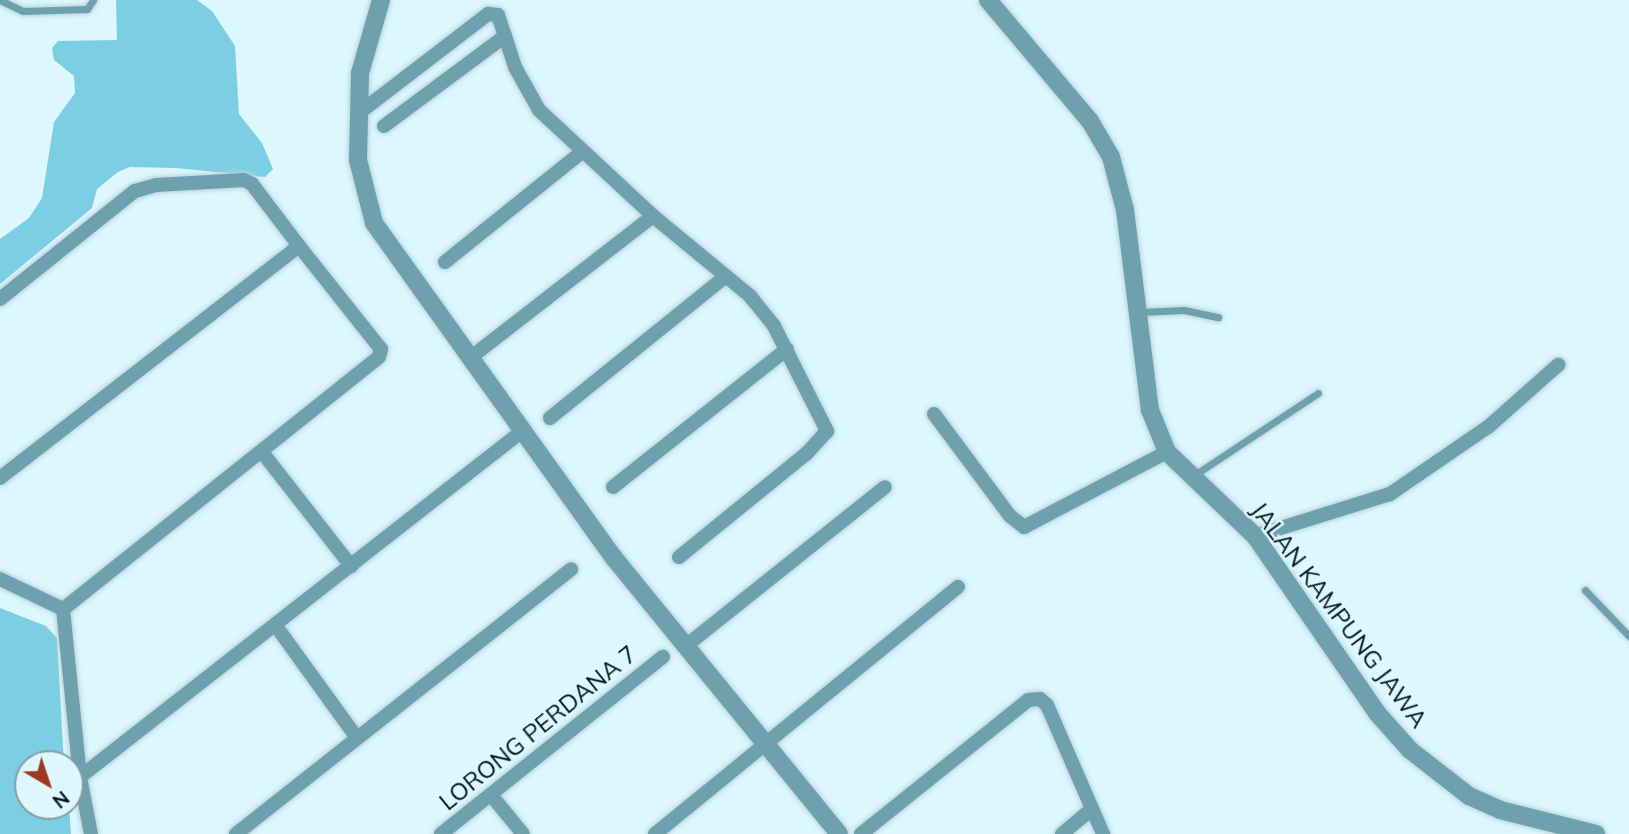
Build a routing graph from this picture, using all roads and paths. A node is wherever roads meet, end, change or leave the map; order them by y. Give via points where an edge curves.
1 (0, 0) edge
2 (93, 0) edge
3 (381, 0) edge
4 (988, 0) edge
5 (505, 36) junction
6 (359, 113) junction
7 (384, 126) dead end
8 (582, 152) junction
9 (653, 216) junction
10 (299, 246) junction
11 (445, 262) dead end
12 (726, 276) junction
13 (0, 299) edge
14 (1138, 312) junction
15 (1218, 317) dead end
16 (787, 349) junction
17 (470, 358) junction
18 (1558, 365) dead end
19 (1318, 393) dead end
20 (934, 414) dead end
21 (550, 418) dead end
22 (521, 432) junction
23 (262, 452) junction
24 (1167, 452) junction
25 (1193, 477) junction
26 (0, 478) edge
27 (612, 487) dead end
28 (885, 488) dead end
29 (1255, 536) junction
30 (679, 557) dead end
31 (351, 566) junction
32 (572, 569) dead end
33 (0, 579) edge
34 (958, 587) dead end
35 (1585, 590) dead end
36 (63, 609) junction
37 (276, 626) junction
38 (1629, 636) edge
39 (687, 646) junction
40 (663, 657) dead end
41 (357, 737) junction
42 (767, 742) junction
43 (77, 750) edge
44 (84, 774) edge
45 (491, 795) junction
46 (84, 798) edge
47 (1092, 809) junction
48 (91, 834) edge
49 (236, 834) edge
50 (441, 834) edge
51 (523, 834) edge
52 (655, 834) edge
53 (839, 834) edge
54 (861, 834) edge
55 (1062, 834) edge
56 (1102, 834) edge
57 (1596, 834) edge

1 - 2 lane via 23,11 87,9
3 - 6 street via 360,73
4 - 14 street, JALAN KAMPUNG JAWA via 1090,121 1111,157 1125,210
5 - 6 street via 498,15 488,14
5 - 7 street
5 - 8 street via 530,98
6 - 17 street via 358,160 374,223
8 - 9 street
8 - 11 street
9 - 12 street
9 - 17 street
10 - 13 street via 244,180 156,185 135,191
10 - 23 street via 382,353
10 - 26 street
12 - 16 street via 750,296
12 - 21 street
14 - 15 lane via 1184,310
14 - 24 street, JALAN KAMPUNG JAWA via 1150,410
16 - 27 street
16 - 30 street via 823,419 824,438
17 - 22 street
18 - 29 street via 1488,427 1390,494
19 - 25 lane
20 - 24 street via 1010,516 1024,527
22 - 31 street
22 - 39 street via 614,558
23 - 31 street
23 - 36 street
24 - 25 street, JALAN KAMPUNG JAWA
25 - 29 street, JALAN KAMPUNG JAWA
28 - 39 street
29 - 57 street, JALAN KAMPUNG JAWA via 1377,713 1410,750 1469,796 1500,810
31 - 37 street
32 - 41 street
33 - 36 street
34 - 42 street
35 - 38 lane
36 - 43 street
37 - 41 street
37 - 44 street
39 - 42 street
40 - 45 street, LORONG PERDANA 7
41 - 49 street
42 - 52 street
42 - 53 street
45 - 50 street, LORONG PERDANA 7
45 - 51 street
46 - 48 street
47 - 54 street via 1047,705 1028,700
47 - 55 street
47 - 56 street

